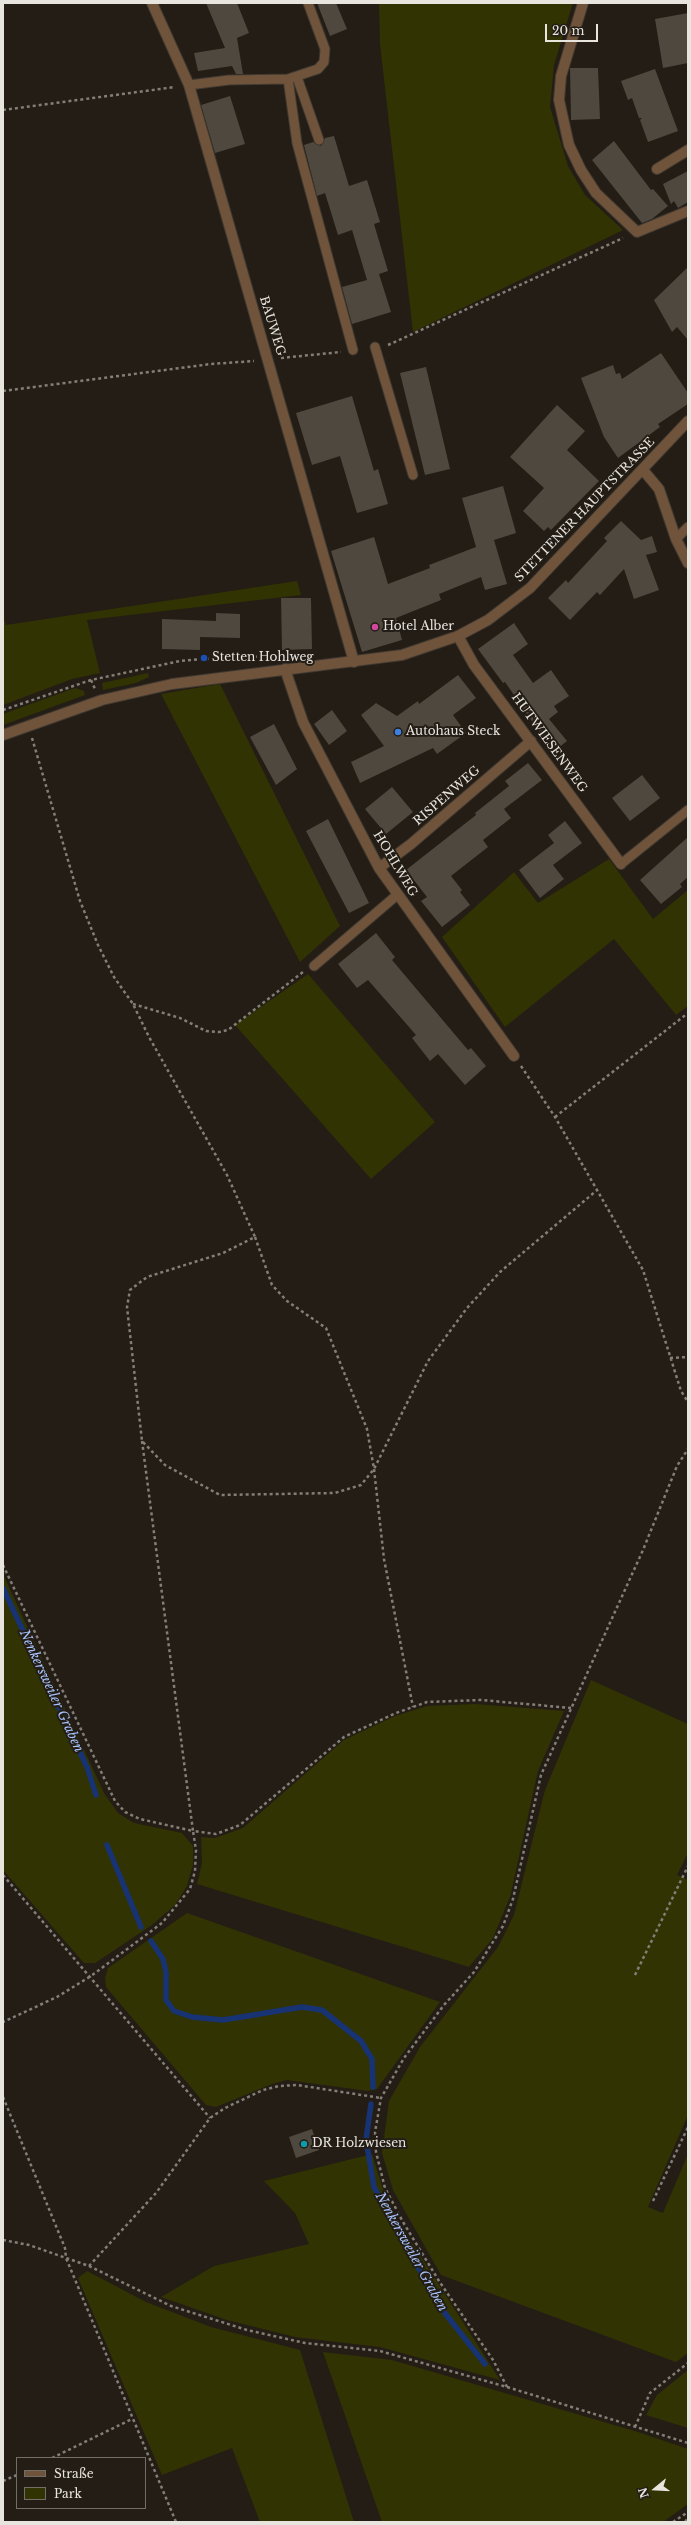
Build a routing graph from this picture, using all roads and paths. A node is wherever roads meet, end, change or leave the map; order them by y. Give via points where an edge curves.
1 (152, 3) edge
2 (308, 3) edge
3 (583, 3) edge
4 (293, 78) junction
5 (189, 85) junction
6 (3, 110) edge
7 (319, 140) dead end
8 (688, 150) edge
9 (657, 169) dead end
10 (688, 210) edge
11 (637, 232) junction
12 (375, 347) joint
13 (353, 350) joint
14 (268, 360) junction
15 (3, 390) edge
16 (688, 421) edge
17 (643, 470) junction
18 (413, 475) dead end
19 (688, 527) edge
20 (676, 539) junction
21 (688, 563) edge
22 (458, 636) junction
23 (354, 662) junction
24 (285, 669) junction
25 (268, 671) junction
26 (3, 710) edge
27 (3, 735) edge
28 (531, 741) junction
29 (35, 748) dead end
30 (688, 810) edge
31 (621, 864) joint
32 (379, 868) junction
33 (397, 895) junction
34 (314, 966) joint
35 (133, 1004) junction
36 (688, 1013) edge
37 (514, 1056) joint
38 (555, 1117) junction
39 (596, 1191) junction
40 (255, 1238) junction
41 (688, 1357) edge
42 (670, 1358) junction
43 (688, 1402) edge
44 (142, 1441) junction
45 (688, 1449) edge
46 (374, 1469) junction
47 (3, 1565) edge
48 (412, 1707) junction
49 (570, 1708) junction
50 (193, 1831) junction
51 (688, 1866) edge
52 (3, 1875) edge
53 (635, 1975) dead end
54 (91, 1976) junction
55 (3, 2022) edge
56 (3, 2097) edge
57 (381, 2098) junction
58 (210, 2118) junction
59 (688, 2127) edge
60 (653, 2201) dead end
61 (3, 2240) edge
62 (66, 2258) junction
63 (89, 2266) junction
64 (688, 2363) edge
65 (507, 2387) junction
66 (132, 2419) junction
67 (635, 2427) junction
68 (688, 2444) edge
69 (54, 2457) edge
70 (16, 2476) edge
71 (3, 2482) edge
72 (688, 2512) edge
73 (688, 2518) edge
74 (176, 2522) edge
75 (673, 2522) edge
76 (686, 2522) edge

1 - 5 street, BAUWEG
2 - 4 lane via 325,49 324,62 318,69
3 - 11 street via 561,76 559,100 563,124 575,157 596,193
4 - 5 lane via 229,80
4 - 7 lane
4 - 13 lane via 297,143
5 - 6 path
5 - 14 street, BAUWEG
8 - 9 street
10 - 11 street
11 - 12 path via 422,331 388,345
12 - 18 lane
13 - 14 path
14 - 15 path via 211,364
14 - 23 street, BAUWEG
16 - 17 street, STETTENER HAUPTSTRASSE
17 - 20 street via 659,489
17 - 22 street, STETTENER HAUPTSTRASSE via 530,588 488,620
19 - 20 lane
20 - 21 street
22 - 23 street, STETTENER HAUPTSTRASSE via 402,655
22 - 28 street, HUTWIESENWEG via 474,665
23 - 24 street, STETTENER HAUPTSTRASSE
24 - 25 street, STETTENER HAUPTSTRASSE
24 - 32 street, HOHLWEG via 303,722
25 - 26 path via 266,657 237,656 180,660 91,680
25 - 27 street, STETTENER HAUPTSTRASSE via 172,684 102,700
28 - 31 street, HUTWIESENWEG
28 - 32 street, RISPENWEG via 412,844
29 - 35 path via 80,901 114,977
30 - 31 lane
32 - 33 street, HOHLWEG
33 - 34 lane
33 - 37 street, HOHLWEG
34 - 35 path via 300,973 228,1030 219,1032 206,1031 180,1018
35 - 40 path via 148,1037 227,1175
36 - 38 path
37 - 38 path
38 - 39 path
39 - 42 path via 643,1270
39 - 46 path via 500,1272 467,1308 428,1361
40 - 44 path via 223,1253 147,1277 130,1290 127,1307
40 - 46 path via 272,1285 287,1301 326,1328 367,1429
41 - 42 path
42 - 43 path via 681,1391
44 - 46 path via 165,1465 220,1495 335,1493 361,1485
44 - 50 path
45 - 49 path via 677,1466 643,1550
46 - 48 path via 384,1559
47 - 50 path via 115,1801 126,1812 140,1819
48 - 49 path via 427,1702 481,1700
48 - 50 path via 344,1737 240,1826 216,1834
49 - 57 path via 541,1775 513,1898 503,1926 474,1972 444,2005 404,2058
50 - 54 path via 196,1871 190,1889 162,1923
51 - 53 path
52 - 54 path
54 - 55 path via 57,1997
54 - 58 path
56 - 62 path via 65,2248
57 - 58 path via 297,2085 279,2086 263,2090
57 - 65 path via 375,2132 376,2152 385,2188 407,2229 494,2360
58 - 63 path via 156,2193
59 - 60 path
61 - 62 path via 28,2245
62 - 63 path
62 - 66 path
63 - 65 path via 171,2306 247,2330 305,2343 380,2351
64 - 67 path via 650,2393
65 - 67 path
66 - 69 path
66 - 74 path
67 - 68 path
70 - 71 path
72 - 75 path
73 - 76 path

